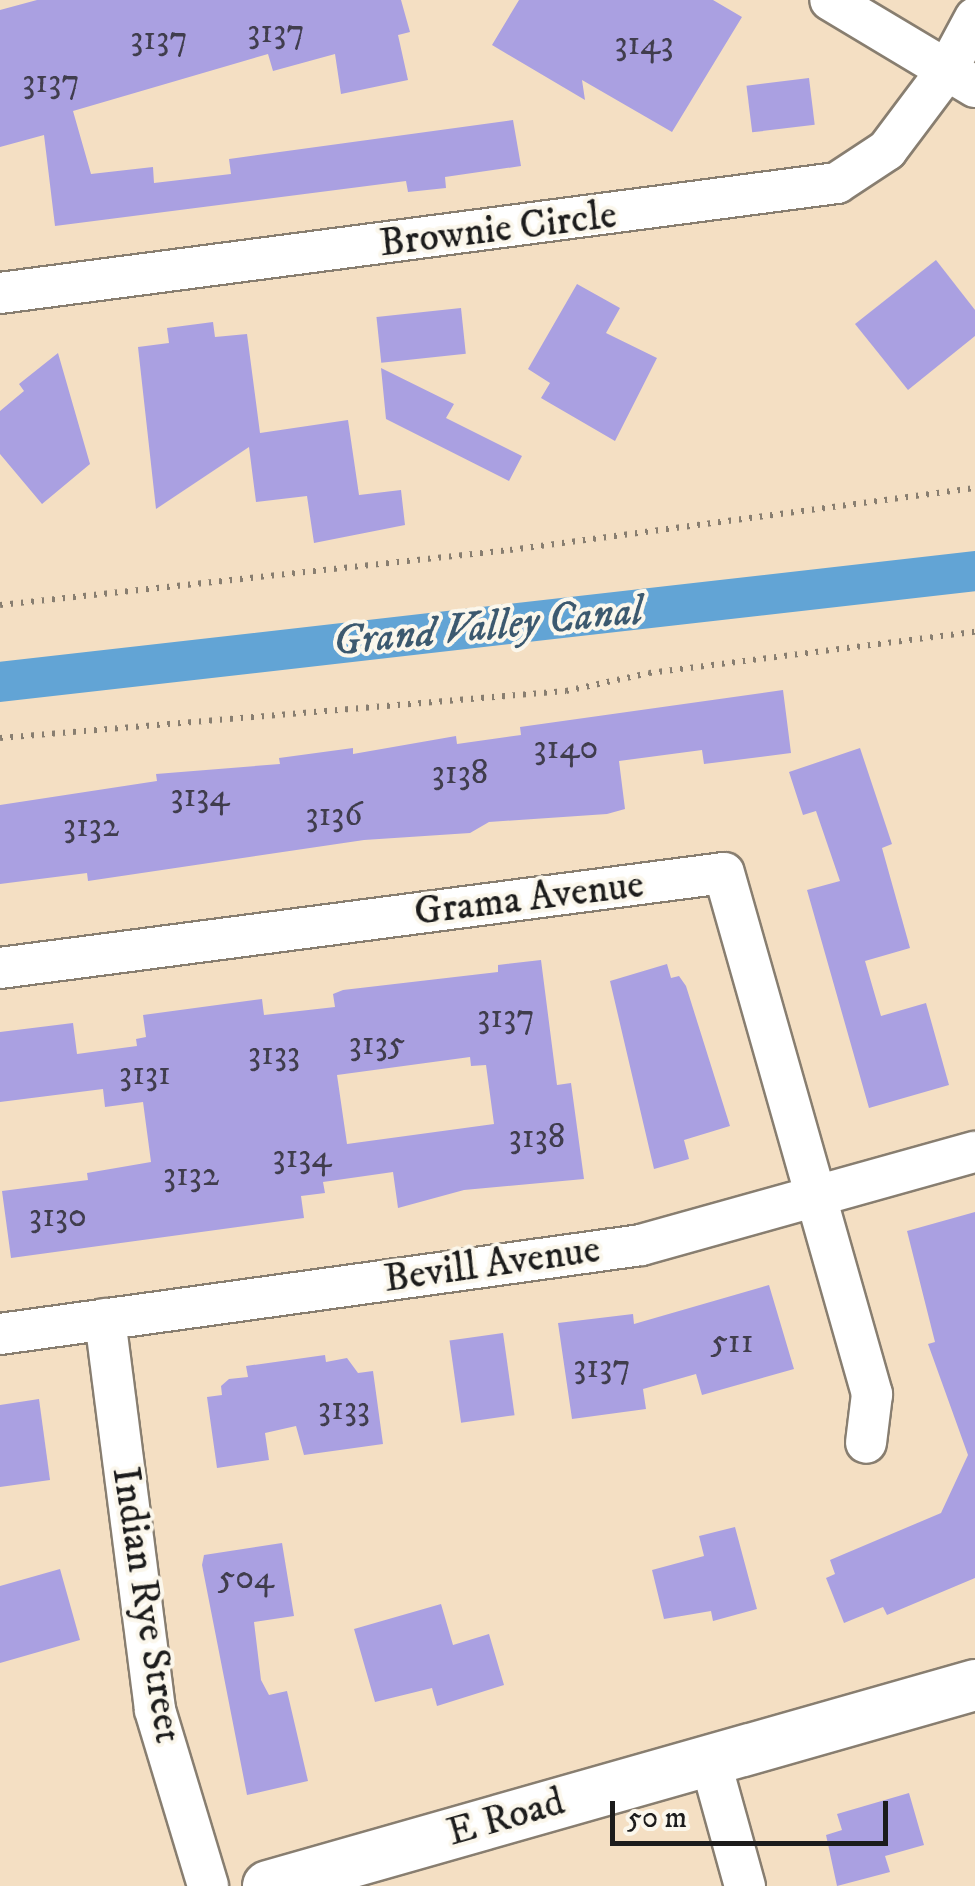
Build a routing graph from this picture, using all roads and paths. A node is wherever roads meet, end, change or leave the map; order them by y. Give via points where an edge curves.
1 (830, 0) edge
2 (975, 18) edge
3 (961, 78) edge
4 (0, 293) edge
5 (975, 488) edge
6 (0, 604) edge
7 (975, 632) edge
8 (0, 738) edge
9 (0, 968) edge
10 (975, 1152) edge
11 (816, 1196) junction
12 (104, 1319) junction
13 (0, 1334) edge
14 (866, 1443) dead end
15 (975, 1685) edge
16 (710, 1760) junction
17 (208, 1886) edge
18 (268, 1886) edge
19 (745, 1886) edge

1 - 3 street
2 - 3 street, Brownie Circle
3 - 4 street, Brownie Circle via 887,150 837,183
5 - 6 path via 510,550
7 - 8 path via 648,673 566,691
9 - 11 street, Grama Avenue via 724,873
10 - 11 street, Bevill Avenue
11 - 12 street, Bevill Avenue via 641,1244
11 - 14 street via 872,1394
12 - 13 street, Bevill Avenue
12 - 17 street, Indian Rye Street via 154,1710
15 - 16 street, E Road
16 - 18 street, E Road
16 - 19 street

